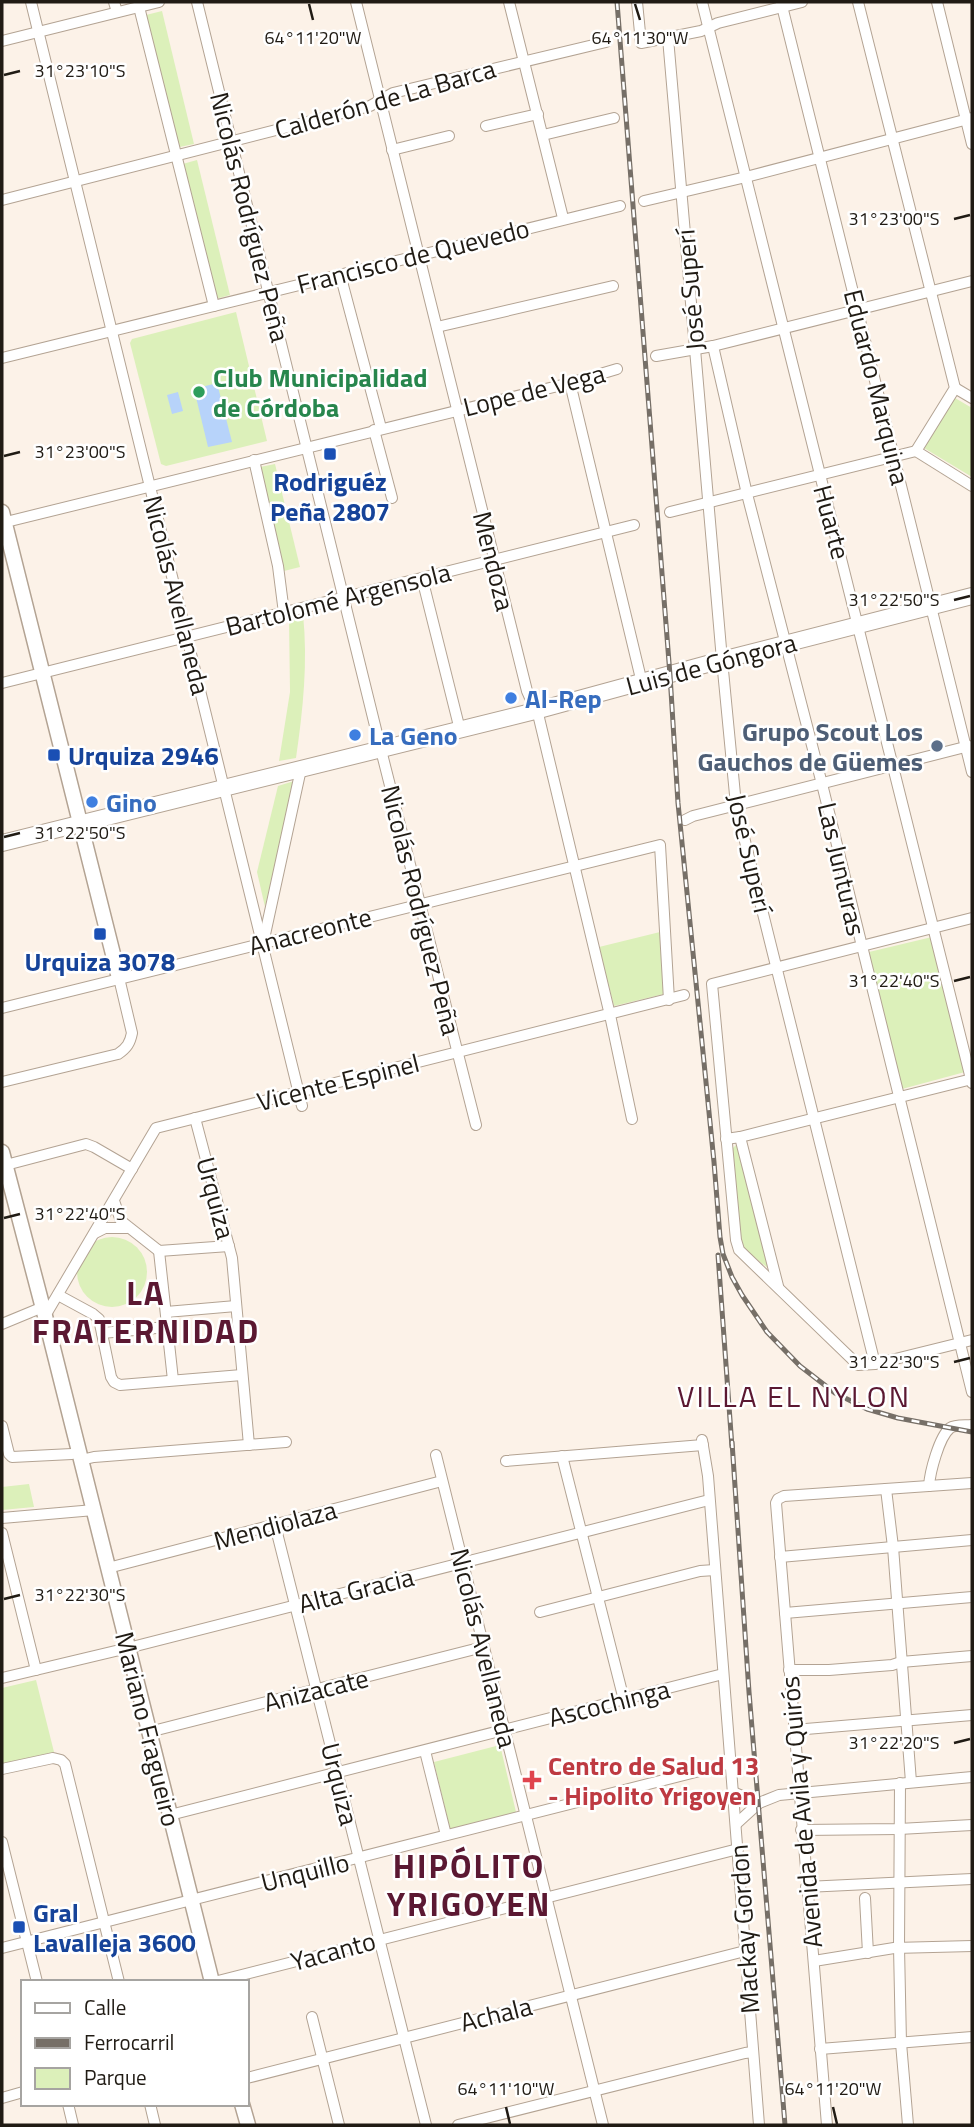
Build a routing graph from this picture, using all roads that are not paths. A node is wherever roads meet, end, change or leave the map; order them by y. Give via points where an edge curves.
1 (31, 2) edge
2 (153, 2) edge
3 (197, 2) edge
4 (356, 2) edge
5 (509, 2) edge
6 (637, 2) edge
7 (702, 2) edge
8 (802, 2) edge
9 (858, 2) edge
10 (937, 2) edge
11 (782, 4) edge
12 (116, 7) edge
13 (139, 7) junction
14 (709, 27) junction
15 (39, 32) junction
16 (668, 38) junction
17 (2, 41) edge
18 (606, 42) dead end
19 (524, 60) junction
20 (380, 100) junction
21 (538, 114) junction
22 (614, 118) dead end
23 (969, 119) edge
24 (486, 126) dead end
25 (449, 135) dead end
26 (543, 135) junction
27 (893, 139) junction
28 (231, 142) junction
29 (972, 144) edge
30 (393, 150) junction
31 (176, 155) junction
32 (820, 158) junction
33 (746, 177) junction
34 (76, 182) junction
35 (682, 193) junction
36 (2, 200) edge
37 (644, 201) dead end
38 (620, 205) dead end
39 (563, 218) junction
40 (419, 255) junction
41 (340, 274) junction
42 (972, 281) edge
43 (613, 286) dead end
44 (931, 291) junction
45 (268, 292) junction
46 (214, 306) junction
47 (859, 310) junction
48 (437, 327) junction
49 (784, 329) junction
50 (113, 331) junction
51 (713, 346) junction
52 (695, 350) junction
53 (656, 356) dead end
54 (2, 358) edge
55 (617, 369) dead end
56 (570, 383) junction
57 (955, 388) junction
58 (972, 398) edge
59 (457, 410) junction
60 (377, 429) junction
61 (306, 447) junction
62 (916, 451) junction
63 (893, 456) junction
64 (254, 460) junction
65 (820, 476) junction
66 (972, 485) edge
67 (151, 486) junction
68 (747, 494) junction
69 (392, 498) dead end
70 (709, 503) junction
71 (670, 512) dead end
72 (3, 519) edge
73 (634, 525) dead end
74 (606, 532) junction
75 (494, 560) junction
76 (422, 578) junction
77 (972, 596) edge
78 (343, 598) junction
79 (932, 606) junction
80 (285, 613) junction
81 (859, 626) junction
82 (188, 637) junction
83 (786, 644) junction
84 (722, 660) junction
85 (42, 673) junction
86 (642, 683) junction
87 (2, 684) edge
88 (535, 711) junction
89 (460, 730) junction
90 (969, 746) edge
91 (381, 750) junction
92 (894, 765) junction
93 (301, 769) junction
94 (972, 772) edge
95 (822, 784) junction
96 (225, 788) junction
97 (736, 805) junction
98 (685, 820) dead end
99 (80, 824) junction
100 (2, 844) edge
101 (574, 867) junction
102 (420, 904) junction
103 (972, 918) edge
104 (934, 927) junction
105 (263, 943) junction
106 (860, 946) junction
107 (776, 967) junction
108 (119, 978) junction
109 (684, 995) dead end
110 (669, 1000) junction
111 (2, 1008) edge
112 (610, 1015) junction
113 (457, 1053) junction
114 (972, 1080) edge
115 (2, 1082) edge
116 (299, 1092) junction
117 (898, 1098) junction
118 (302, 1106) dead end
119 (195, 1118) junction
120 (814, 1118) junction
121 (632, 1119) dead end
122 (475, 1125) dead end
123 (740, 1137) junction
124 (726, 1139) junction
125 (3, 1161) edge
126 (132, 1169) junction
127 (114, 1201) junction
128 (128, 1228) junction
129 (94, 1233) junction
130 (229, 1246) junction
131 (159, 1251) junction
132 (778, 1288) junction
133 (58, 1295) junction
134 (236, 1306) junction
135 (44, 1312) junction
136 (166, 1312) junction
137 (2, 1324) edge
138 (167, 1327) junction
139 (102, 1333) junction
140 (972, 1340) edge
141 (960, 1343) junction
142 (875, 1364) junction
143 (242, 1375) junction
144 (173, 1380) junction
145 (972, 1392) edge
146 (2, 1426) edge
147 (971, 1426) edge
148 (286, 1441) dead end
149 (249, 1445) junction
150 (436, 1455) dead end
151 (562, 1456) junction
152 (77, 1457) junction
153 (506, 1461) dead end
154 (442, 1481) junction
155 (972, 1483) edge
156 (929, 1486) junction
157 (886, 1489) junction
158 (709, 1500) junction
159 (94, 1510) junction
160 (2, 1518) edge
161 (275, 1525) junction
162 (2, 1533) edge
163 (581, 1533) junction
164 (972, 1540) edge
165 (893, 1547) junction
166 (780, 1557) junction
167 (463, 1563) junction
168 (108, 1569) junction
169 (715, 1570) junction
170 (972, 1597) edge
171 (597, 1598) junction
172 (897, 1603) junction
173 (295, 1605) junction
174 (540, 1612) dead end
175 (785, 1613) junction
176 (483, 1647) junction
177 (128, 1648) junction
178 (972, 1656) edge
179 (901, 1662) junction
180 (36, 1670) junction
181 (789, 1670) junction
182 (723, 1674) junction
183 (2, 1678) edge
184 (316, 1690) junction
185 (624, 1700) junction
186 (972, 1715) edge
187 (906, 1719) junction
188 (505, 1730) junction
189 (794, 1730) junction
190 (149, 1732) junction
191 (425, 1751) junction
192 (731, 1763) junction
193 (2, 1769) edge
194 (337, 1772) junction
195 (972, 1777) edge
196 (906, 1783) junction
197 (733, 1792) junction
198 (799, 1794) junction
199 (759, 1803) junction
200 (170, 1815) junction
201 (525, 1816) junction
202 (736, 1824) junction
203 (972, 1825) edge
204 (899, 1829) junction
205 (801, 1830) junction
206 (446, 1835) junction
207 (2, 1842) edge
208 (738, 1849) junction
209 (359, 1858) junction
210 (972, 1879) edge
211 (898, 1882) junction
212 (806, 1887) junction
213 (546, 1898) junction
214 (865, 1898) dead end
215 (191, 1900) junction
216 (105, 1923) junction
217 (380, 1938) junction
218 (27, 1942) junction
219 (972, 1946) edge
220 (899, 1947) junction
221 (2, 1948) edge
222 (746, 1951) junction
223 (868, 1953) junction
224 (814, 1961) junction
225 (36, 1980) edge
226 (119, 1980) edge
227 (212, 1980) edge
228 (221, 1980) edge
229 (570, 1995) junction
230 (312, 2017) dead end
231 (404, 2037) junction
232 (972, 2037) edge
233 (901, 2043) junction
234 (820, 2049) junction
235 (753, 2052) junction
236 (322, 2058) junction
237 (248, 2078) edge
238 (594, 2090) junction
239 (21, 2093) edge
240 (2, 2098) edge
241 (68, 2106) edge
242 (150, 2106) edge
243 (243, 2106) edge
244 (73, 2125) edge
245 (155, 2125) edge
246 (248, 2125) edge
247 (339, 2125) edge
248 (426, 2125) edge
249 (458, 2125) edge
250 (603, 2125) edge
251 (759, 2125) edge
252 (827, 2125) edge
253 (908, 2125) edge

1 - 15 street, Nicolás Avellaneda
2 - 13 street
3 - 28 street, Nicolás Rodríguez Peña
4 - 20 street, Mendoza
5 - 19 street
6 - 16 street via 640,43
7 - 14 street, Huarte
8 - 11 street
9 - 27 street
10 - 23 street
11 - 14 street
11 - 32 street, Eduardo Marquina
12 - 13 street
12 - 15 street
13 - 31 street
14 - 16 street
14 - 33 street, Huarte
15 - 17 street
15 - 34 street, Nicolás Avellaneda
16 - 35 street, José Superí
18 - 19 street, Calderón de La Barca
19 - 20 street, Calderón de La Barca
19 - 21 street
20 - 28 street, Calderón de La Barca
20 - 30 street, Mendoza
21 - 24 street
21 - 26 street
22 - 26 street
23 - 27 street
23 - 29 street
25 - 30 street
26 - 39 street
27 - 32 street
27 - 44 street
28 - 31 street, Calderón de La Barca
28 - 45 street, Nicolás Rodríguez Peña
30 - 40 street, Mendoza
31 - 34 street, Calderón de La Barca
31 - 46 street
32 - 33 street
32 - 47 street, Eduardo Marquina
33 - 35 street
33 - 49 street, Huarte
34 - 36 street, Calderón de La Barca
34 - 50 street, Nicolás Avellaneda
35 - 37 street
35 - 52 street, José Superí
38 - 39 street, Francisco de Quevedo
39 - 40 street, Francisco de Quevedo
40 - 41 street, Francisco de Quevedo
40 - 48 street, Mendoza
41 - 45 street, Francisco de Quevedo
41 - 60 street
42 - 44 street
43 - 48 street
44 - 47 street
44 - 57 street
45 - 46 street, Francisco de Quevedo
45 - 61 street, Nicolás Rodríguez Peña
46 - 50 street, Francisco de Quevedo
47 - 49 street
47 - 63 street, Eduardo Marquina
48 - 59 street, Mendoza
49 - 51 street
49 - 65 street, Huarte
50 - 54 street, Francisco de Quevedo
50 - 67 street, Nicolás Avellaneda
51 - 52 street
51 - 68 street, Las Junturas
52 - 53 street
52 - 70 street, José Superí
55 - 56 street, Lope de Vega
56 - 59 street, Lope de Vega
56 - 74 street
57 - 58 street
57 - 62 street
59 - 60 street, Lope de Vega
59 - 75 street, Mendoza
60 - 61 street, Lope de Vega
60 - 69 street
61 - 64 street, Lope de Vega
61 - 78 street, Nicolás Rodríguez Peña
62 - 63 street
62 - 66 street
63 - 65 street
63 - 79 street, Eduardo Marquina
64 - 67 street, Lope de Vega
64 - 80 street
65 - 68 street
65 - 81 street, Huarte
67 - 72 street, Lope de Vega
67 - 82 street, Nicolás Avellaneda
68 - 70 street
68 - 83 street, Las Junturas
70 - 71 street
70 - 84 street, José Superí
72 - 85 main road
73 - 74 street, Bartolomé Argensola
74 - 75 street, Bartolomé Argensola
74 - 86 street
75 - 76 street, Bartolomé Argensola
75 - 88 street, Mendoza
76 - 78 street, Bartolomé Argensola
76 - 89 street
77 - 79 main road, Luis de Góngora
78 - 80 street, Bartolomé Argensola
78 - 91 street, Nicolás Rodríguez Peña
79 - 81 main road, Luis de Góngora
79 - 90 street, Eduardo Marquina
80 - 82 street, Bartolomé Argensola
81 - 83 main road, Luis de Góngora
81 - 92 street, Huarte
82 - 85 street, Bartolomé Argensola
82 - 96 street, Nicolás Avellaneda
83 - 84 main road, Luis de Góngora
83 - 95 street, Las Junturas
84 - 86 main road, Luis de Góngora
84 - 97 street, José Superí
85 - 87 street, Bartolomé Argensola
85 - 99 main road
86 - 88 main road, Luis de Góngora
88 - 89 main road, Luis de Góngora
88 - 101 street, Mendoza
89 - 91 main road, Luis de Góngora
90 - 92 street
90 - 94 street, Eduardo Marquina
91 - 93 main road, Luis de Góngora
91 - 102 street, Nicolás Rodríguez Peña
92 - 95 street
92 - 104 street, Huarte
93 - 96 main road, Luis de Góngora
93 - 105 street
95 - 97 street
95 - 106 street, Las Junturas
96 - 99 main road, Luis de Góngora
96 - 105 street, Nicolás Avellaneda
97 - 98 street
97 - 107 street, José Superí
99 - 100 main road, Luis de Góngora
99 - 108 main road
101 - 102 street, Anacreonte
101 - 110 street, Anacreonte via 660,845
101 - 112 street, Mendoza
102 - 105 street, Anacreonte
102 - 113 street, Nicolás Rodríguez Peña
103 - 104 street
104 - 106 street
104 - 114 street, Huarte
105 - 108 street, Anacreonte
105 - 116 street, Nicolás Avellaneda
106 - 107 street
106 - 117 street, Las Junturas
107 - 120 street, José Superí
107 - 124 street via 712,984
108 - 111 street, Anacreonte
108 - 115 street via 132,1033 126,1049
109 - 110 street, Vicente Espinel
110 - 112 street, Vicente Espinel
112 - 113 street, Vicente Espinel
112 - 121 street, Mendoza
113 - 116 street, Vicente Espinel
113 - 122 street, Nicolás Rodríguez Peña
114 - 117 street
116 - 118 street, Nicolás Avellaneda
116 - 119 street, Vicente Espinel
117 - 120 street
117 - 141 street, Las Junturas
119 - 126 street, Vicente Espinel via 156,1128
119 - 130 street, Urquiza
120 - 123 street
120 - 142 street, José Superí
123 - 124 street
123 - 132 street
124 - 132 street via 737,1245
125 - 126 street via 86,1144
125 - 135 main road, Mariano Fragueiro
126 - 127 street
127 - 128 street
127 - 129 street
128 - 129 street
128 - 131 street
129 - 133 street
130 - 131 street
130 - 134 street, Urquiza
131 - 136 street
132 - 142 street via 858,1365
133 - 135 street
133 - 139 street via 99,1319
134 - 136 street
134 - 143 street, Urquiza
135 - 137 street
135 - 152 main road, Mariano Fragueiro
136 - 138 street
138 - 139 street
138 - 144 street
139 - 144 street via 114,1382
140 - 141 street
141 - 142 street
141 - 145 street, Las Junturas
143 - 144 street
143 - 149 street, Urquiza
146 - 152 street via 12,1457
147 - 156 street via 954,1426 947,1432
148 - 149 street
149 - 152 street
150 - 154 street, Nicolás Avellaneda
151 - 153 street
151 - 158 street, Mackay Gordon via 702,1442
151 - 163 street
152 - 159 main road, Mariano Fragueiro
154 - 161 street, Mendiolaza
154 - 167 street, Nicolás Avellaneda
155 - 156 street
156 - 157 street
157 - 165 street
157 - 166 street, Avenida de Avila y Quirós via 778,1499
158 - 163 street, Alta Gracia
158 - 169 street, Mackay Gordon
159 - 160 street
159 - 168 main road, Mariano Fragueiro
161 - 168 street, Mendiolaza
161 - 173 street, Urquiza
162 - 180 street
163 - 167 street, Alta Gracia
163 - 171 street
164 - 165 street
165 - 166 street
165 - 172 street
166 - 175 street, Avenida de Avila y Quirós
167 - 173 street, Alta Gracia
167 - 176 street, Nicolás Avellaneda
168 - 177 main road, Mariano Fragueiro
169 - 171 street
169 - 182 street, Mackay Gordon
170 - 172 street
171 - 174 street
171 - 185 street
172 - 175 street
172 - 179 street
173 - 177 street, Alta Gracia
173 - 184 street, Urquiza
175 - 181 street, Avenida de Avila y Quirós
176 - 184 street, Anizacate
176 - 188 street, Nicolás Avellaneda
177 - 180 street, Alta Gracia
177 - 190 main road, Mariano Fragueiro
178 - 179 street
179 - 181 street via 828,1671
179 - 187 street
180 - 183 street, Alta Gracia
181 - 189 street, Avenida de Avila y Quirós
182 - 185 street, Ascochinga
182 - 192 street, Mackay Gordon
184 - 190 street, Anizacate
184 - 194 street, Urquiza
185 - 188 street, Ascochinga
186 - 187 street
187 - 189 street
187 - 196 street
188 - 191 street, Ascochinga
188 - 201 street, Nicolás Avellaneda
189 - 198 street, Avenida de Avila y Quirós
190 - 200 main road, Mariano Fragueiro
191 - 194 street, Ascochinga
191 - 206 street
192 - 197 street, Mackay Gordon
192 - 201 street, Unquillo
193 - 216 street via 53,1758 65,1764
194 - 200 street, Ascochinga
194 - 209 street, Urquiza
195 - 196 street
196 - 198 street
196 - 204 street
197 - 199 street
197 - 202 street, Mackay Gordon
198 - 199 street
198 - 205 street, Avenida de Avila y Quirós
199 - 202 street
200 - 215 main road, Mariano Fragueiro
201 - 206 street, Unquillo
201 - 213 street, Nicolás Avellaneda
202 - 208 street, Mackay Gordon
203 - 204 street
204 - 205 street
204 - 211 street
205 - 212 street, Avenida de Avila y Quirós
206 - 209 street, Unquillo
207 - 218 street
208 - 213 street, Yacanto
208 - 222 street, Mackay Gordon
209 - 215 street, Unquillo
209 - 217 street, Urquiza
210 - 211 street
211 - 212 street
211 - 220 street
212 - 224 street, Avenida de Avila y Quirós
213 - 217 street, Yacanto
213 - 229 street, Nicolás Avellaneda
214 - 223 street
215 - 216 street, Unquillo
215 - 227 main road, Mariano Fragueiro
216 - 218 street, Unquillo
216 - 226 street
217 - 228 street, Yacanto
217 - 231 street, Urquiza
218 - 221 street, Unquillo
218 - 225 street
219 - 220 street
220 - 223 street
220 - 233 street
222 - 229 street, Achala
222 - 235 street, Mackay Gordon
223 - 224 street
224 - 234 street, Avenida de Avila y Quirós
229 - 231 street, Achala
229 - 238 street, Nicolás Avellaneda
230 - 236 street
231 - 236 street, Achala
231 - 248 street, Urquiza
232 - 233 street
233 - 234 street
233 - 253 street
234 - 252 street, Avenida de Avila y Quirós
235 - 238 street
235 - 251 street, Mackay Gordon
236 - 237 street, Achala
236 - 247 street
238 - 249 street
238 - 250 street, Nicolás Avellaneda
239 - 240 street
241 - 244 street
242 - 245 street
243 - 246 main road

